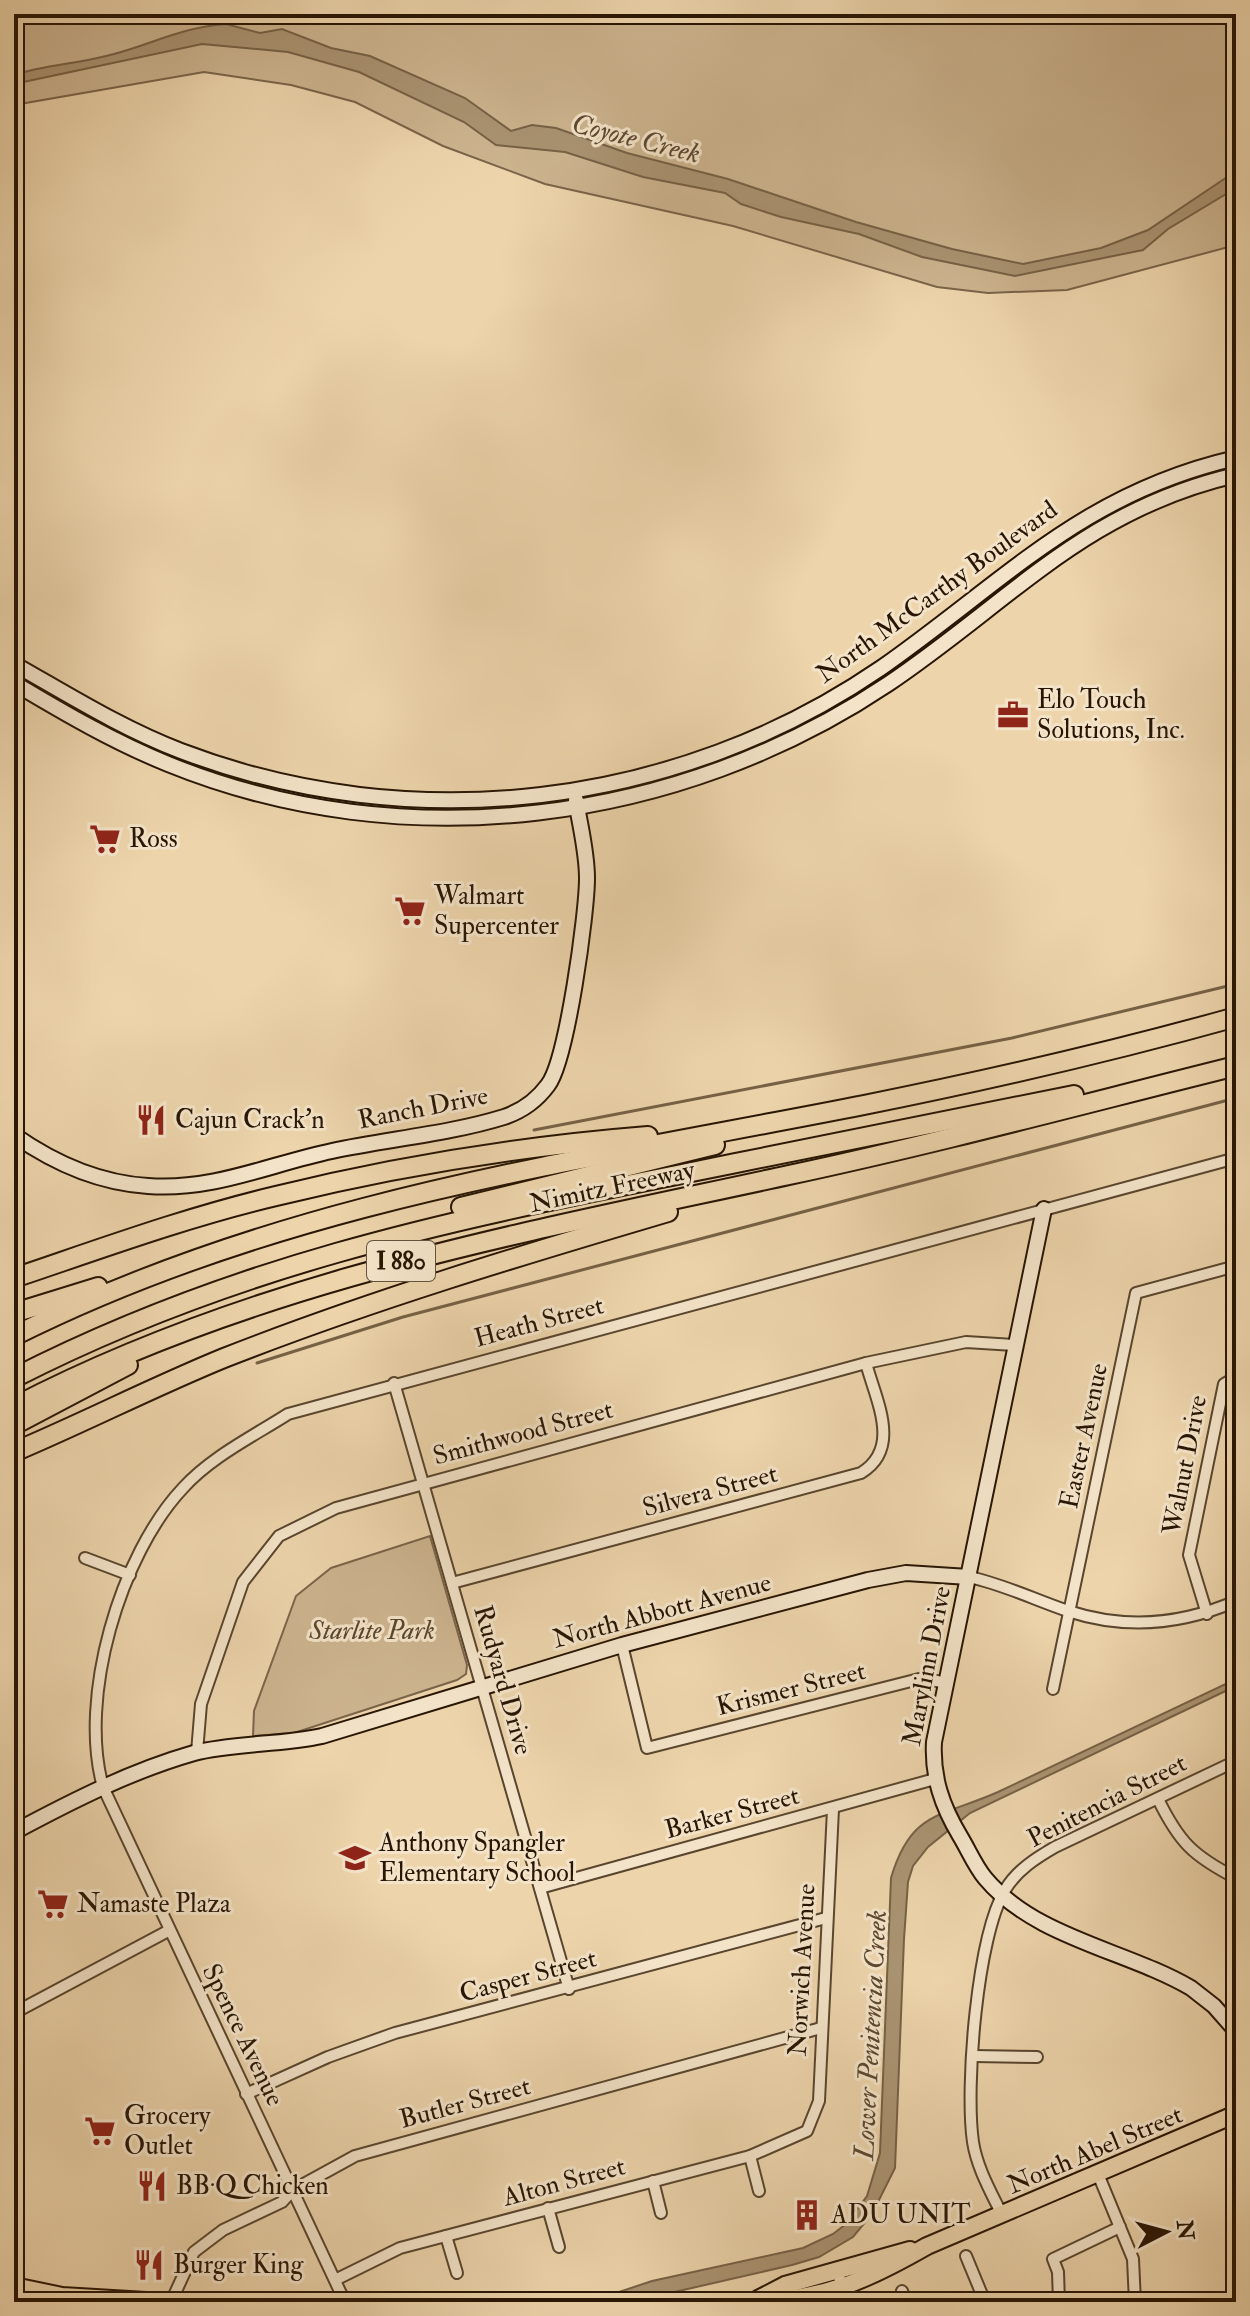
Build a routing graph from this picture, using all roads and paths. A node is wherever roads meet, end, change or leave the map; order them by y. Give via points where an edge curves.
1 (1236, 458) edge
2 (1236, 475) edge
3 (14, 664) edge
4 (14, 683) edge
5 (574, 791) junction
6 (577, 808) junction
7 (1236, 1017) edge
8 (1165, 1037) junction
9 (1236, 1064) edge
10 (735, 1129) junction
11 (14, 1135) edge
12 (1236, 1158) edge
13 (806, 1172) junction
14 (1044, 1209) junction
15 (1236, 1266) edge
16 (166, 1269) junction
17 (14, 1278) edge
18 (14, 1313) edge
19 (227, 1314) junction
20 (14, 1336) edge
21 (1014, 1345) junction
22 (866, 1363) junction
23 (14, 1365) edge
24 (1236, 1377) edge
25 (14, 1378) edge
26 (394, 1383) junction
27 (14, 1407) edge
28 (14, 1425) edge
29 (14, 1452) edge
30 (423, 1483) junction
31 (85, 1558) dead end
32 (130, 1575) junction
33 (969, 1577) junction
34 (452, 1583) junction
35 (1236, 1601) edge
36 (1070, 1612) junction
37 (1207, 1614) junction
38 (622, 1645) junction
39 (946, 1683) junction
40 (482, 1686) junction
41 (1053, 1689) dead end
42 (197, 1752) junction
43 (1236, 1761) edge
44 (935, 1779) junction
45 (103, 1787) junction
46 (1158, 1799) junction
47 (833, 1809) junction
48 (14, 1832) edge
49 (1236, 1878) edge
50 (540, 1888) junction
51 (1003, 1894) junction
52 (826, 1918) junction
53 (168, 1931) junction
54 (569, 1989) junction
55 (14, 2013) edge
56 (821, 2028) junction
57 (1236, 2031) edge
58 (974, 2056) junction
59 (1037, 2057) dead end
60 (246, 2094) junction
61 (1236, 2114) edge
62 (807, 2131) joint
63 (750, 2156) junction
64 (1098, 2174) junction
65 (653, 2181) junction
66 (293, 2190) junction
67 (759, 2191) dead end
68 (548, 2208) junction
69 (661, 2213) dead end
70 (1002, 2215) junction
71 (1120, 2227) junction
72 (446, 2236) junction
73 (559, 2247) dead end
74 (966, 2256) dead end
75 (457, 2273) dead end
76 (335, 2280) junction
77 (14, 2287) edge
78 (842, 2288) edge
79 (146, 2302) edge
80 (171, 2302) edge
81 (345, 2302) edge
82 (753, 2302) edge
83 (985, 2302) edge
84 (1059, 2302) edge
85 (1135, 2302) edge

1 - 5 street, North McCarthy Boulevard via 1155,483 1090,514 1027,555 880,668 777,728 678,767
2 - 6 street, North McCarthy Boulevard via 1162,498 1087,535 889,683 803,734 683,783
3 - 5 street, North McCarthy Boulevard via 144,736 275,780 419,800
4 - 6 street, North McCarthy Boulevard via 128,747 185,770 287,799 430,817
5 - 6 street, Ranch Drive
6 - 11 street, Ranch Drive via 586,884 561,1057 550,1084 517,1111 178,1187 126,1184 91,1175
7 - 8 highway, Nimitz Freeway / I 880
8 - 10 highway, Nimitz Freeway / I 880
8 - 23 highway via 1104,1057 697,1149 320,1244 162,1298
9 - 13 highway, Nimitz Freeway / I 880
9 - 25 highway via 505,1209 380,1239 216,1290 110,1331
10 - 16 highway, Nimitz Freeway / I 880 via 376,1202
10 - 17 highway via 475,1155 342,1181 178,1223
12 - 14 street, Heath Street
13 - 19 highway, Nimitz Freeway / I 880 via 408,1259
13 - 29 highway via 543,1249 282,1337 170,1380
14 - 21 street, Marylinn Drive
14 - 26 street, Heath Street
15 - 36 street, Easter Avenue via 1136,1293
16 - 18 highway
16 - 20 highway, Nimitz Freeway / I 880
19 - 27 highway, Nimitz Freeway / I 880
19 - 28 highway
21 - 22 street, Smithwood Street via 966,1342
21 - 33 street, Marylinn Drive
22 - 30 street, Smithwood Street
22 - 34 street, Silvera Street via 884,1443 874,1466 861,1473
24 - 37 street, Walnut Drive via 1224,1384 1189,1555
26 - 30 street, Rudyard Drive
26 - 32 street, Heath Street via 288,1414 200,1470 137,1553
30 - 34 street, Rudyard Drive
30 - 42 street, Smithwood Street via 336,1508 279,1536 243,1582 201,1704
31 - 32 street
32 - 45 street, Heath Street via 94,1701
33 - 36 street, North Abbott Avenue
33 - 38 street, North Abbott Avenue via 884,1577
33 - 39 street, Marylinn Drive
34 - 40 street, Rudyard Drive
35 - 37 street, North Abbott Avenue
36 - 37 street, North Abbott Avenue via 1147,1624
36 - 41 street, Easter Avenue
38 - 39 street, Krismer Street via 647,1748 923,1678
38 - 40 street, North Abbott Avenue
39 - 44 street, Marylinn Drive via 934,1742
40 - 42 street, North Abbott Avenue via 322,1736
40 - 50 street, Rudyard Drive
42 - 45 street, North Abbott Avenue
43 - 46 street, Penitencia Street
44 - 47 street, Barker Street
44 - 51 street, Marylinn Drive via 955,1828 985,1878
45 - 48 street, North Abbott Avenue
45 - 53 street, Spence Avenue
46 - 49 street via 1184,1844
46 - 51 street, Penitencia Street via 1044,1853
47 - 50 street, Barker Street
47 - 52 street, Norwich Avenue
50 - 54 street, Rudyard Drive
51 - 57 street, Marylinn Drive via 1053,1926 1191,1988
51 - 58 street, Penitencia Street via 979,1973
52 - 54 street, Casper Street
52 - 56 street, Norwich Avenue
53 - 55 street
53 - 60 street, Spence Avenue
54 - 60 street, Casper Street via 395,2033
56 - 62 street, Norwich Avenue via 819,2101
56 - 66 street, Butler Street via 355,2156
58 - 59 street
58 - 70 street, Penitencia Street via 974,2144
60 - 66 street, Spence Avenue
61 - 64 main road, North Abel Street
62 - 63 street, Alton Street
63 - 65 street, Alton Street
63 - 67 street
64 - 70 main road, North Abel Street
64 - 71 street
65 - 68 street, Alton Street
65 - 69 street
66 - 76 street, Spence Avenue
66 - 80 street, Butler Street via 282,2202 223,2230 194,2252
68 - 72 street, Alton Street
68 - 73 street
70 - 78 main road, North Abel Street via 927,2246 876,2258
71 - 84 street via 1053,2259
71 - 85 street via 1133,2259
72 - 75 street
72 - 76 street, Alton Street via 400,2248
74 - 83 street
76 - 81 street, Spence Avenue
77 - 79 highway via 62,2297
78 - 82 main road, North Abel Street via 788,2302

